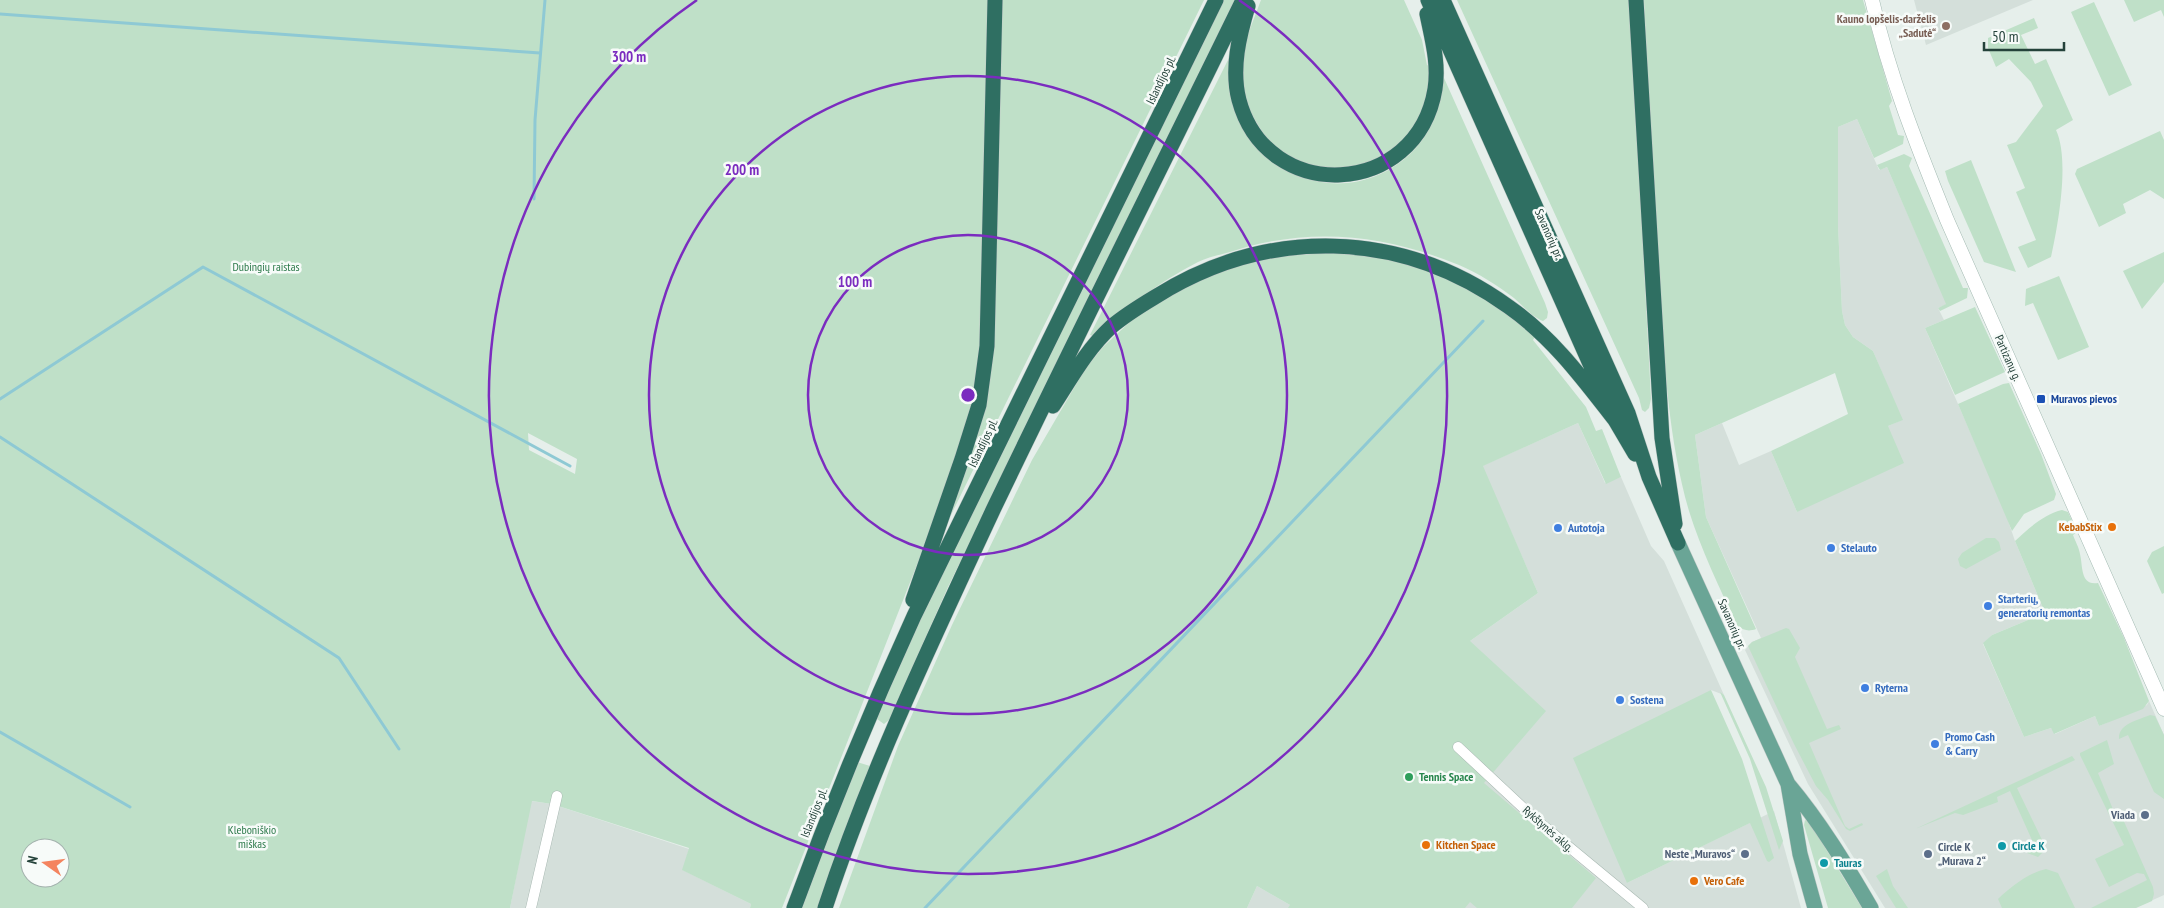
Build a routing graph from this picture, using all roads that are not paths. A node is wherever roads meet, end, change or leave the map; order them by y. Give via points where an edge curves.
1 (995, 0) edge
2 (1216, 0) edge
3 (1243, 0) edge
4 (1250, 0) edge
5 (1426, 0) edge
6 (1443, 0) edge
7 (1636, 0) edge
8 (1872, 0) edge
9 (1615, 420) junction
10 (1018, 458) junction
11 (1649, 477) junction
12 (1678, 543) junction
13 (887, 674) junction
14 (2164, 709) edge
15 (1458, 747) dead end
16 (1788, 784) junction
17 (557, 796) dead end
18 (532, 908) edge
19 (794, 908) edge
20 (825, 908) edge
21 (1642, 908) edge
22 (1815, 908) edge
23 (1871, 908) edge

1 - 13 highway via 988,346 979,405
2 - 13 highway, Islandijos pl.
3 - 10 highway
4 - 5 highway via 1237,51 1236,80 1239,100 1248,122 1271,152 1294,166 1314,174 1346,175 1378,167 1402,152 1430,111 1437,66
5 - 9 highway, Savanorių pr.
6 - 11 highway, Savanorių pr. via 1628,413
7 - 12 highway via 1662,438
8 - 14 street, Partizanų g. via 1892,77 1946,220
9 - 10 highway via 1549,340 1474,284 1439,267 1395,253 1340,245 1302,246 1261,252 1208,269 1172,286 1111,328 1087,356
9 - 11 highway, Savanorių pr.
10 - 20 highway via 892,728
11 - 12 highway, Savanorių pr.
12 - 16 main road, Savanorių pr.
13 - 19 highway, Islandijos pl. via 831,808
15 - 21 street, Rykštynės aklg. via 1534,818
16 - 22 main road, Savanorių pr. via 1800,854
16 - 23 main road, Savanorių pr. via 1829,838
17 - 18 street

